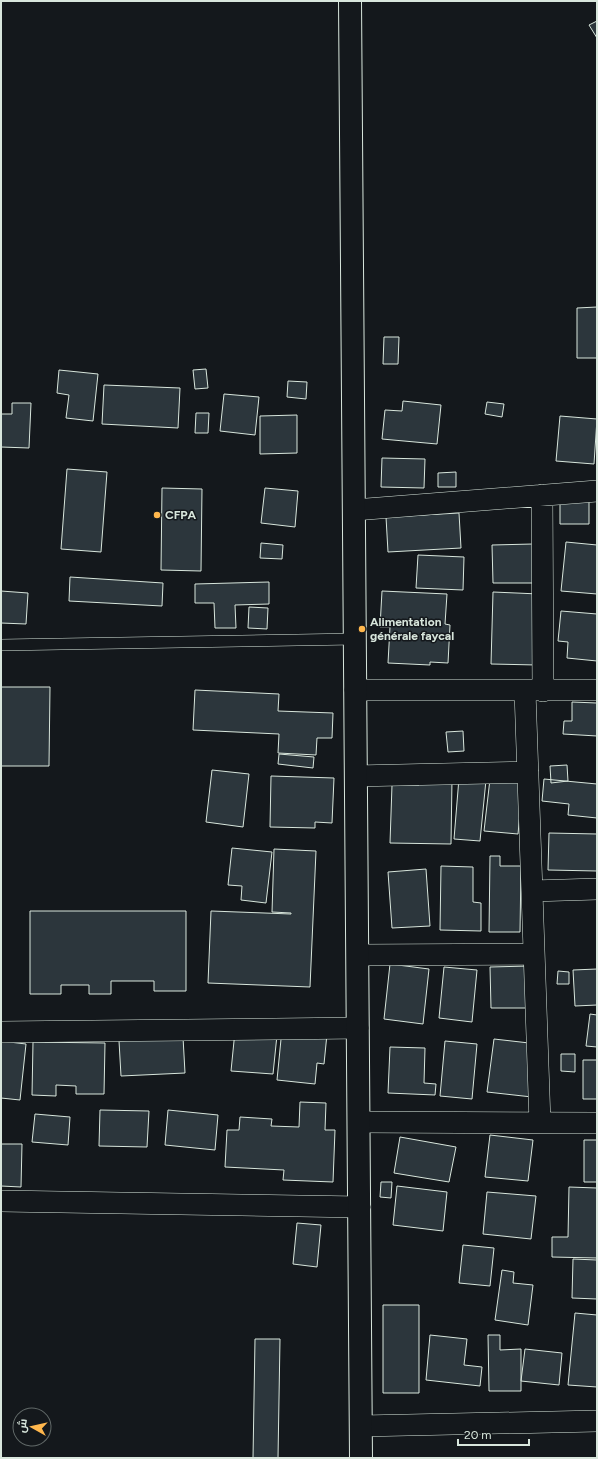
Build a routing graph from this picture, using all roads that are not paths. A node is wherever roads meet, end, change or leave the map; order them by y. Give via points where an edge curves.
1 (350, 1) edge
2 (597, 491) edge
3 (542, 495) junction
4 (354, 510) junction
5 (355, 639) junction
6 (1, 645) edge
7 (355, 690) junction
8 (597, 690) edge
9 (534, 691) junction
10 (528, 772) junction
11 (356, 776) junction
12 (597, 889) edge
13 (532, 890) junction
14 (534, 954) junction
15 (358, 955) junction
16 (358, 1028) junction
17 (1, 1032) edge
18 (359, 1122) junction
19 (540, 1122) junction
20 (597, 1123) edge
21 (1, 1201) edge
22 (360, 1207) junction
23 (597, 1421) edge
24 (362, 1426) junction
25 (361, 1458) edge

1 - 4 street
2 - 3 street
3 - 4 street
3 - 9 street
4 - 5 street
5 - 6 lane
5 - 7 street
7 - 9 street
7 - 11 street
8 - 9 street
9 - 10 street
10 - 11 street
10 - 13 street
11 - 15 street
12 - 13 street
13 - 14 street
14 - 15 street
14 - 19 street
15 - 16 street
16 - 17 street
16 - 18 street
18 - 19 street
18 - 22 street
19 - 20 street
21 - 22 street
22 - 24 street
23 - 24 street
24 - 25 street

